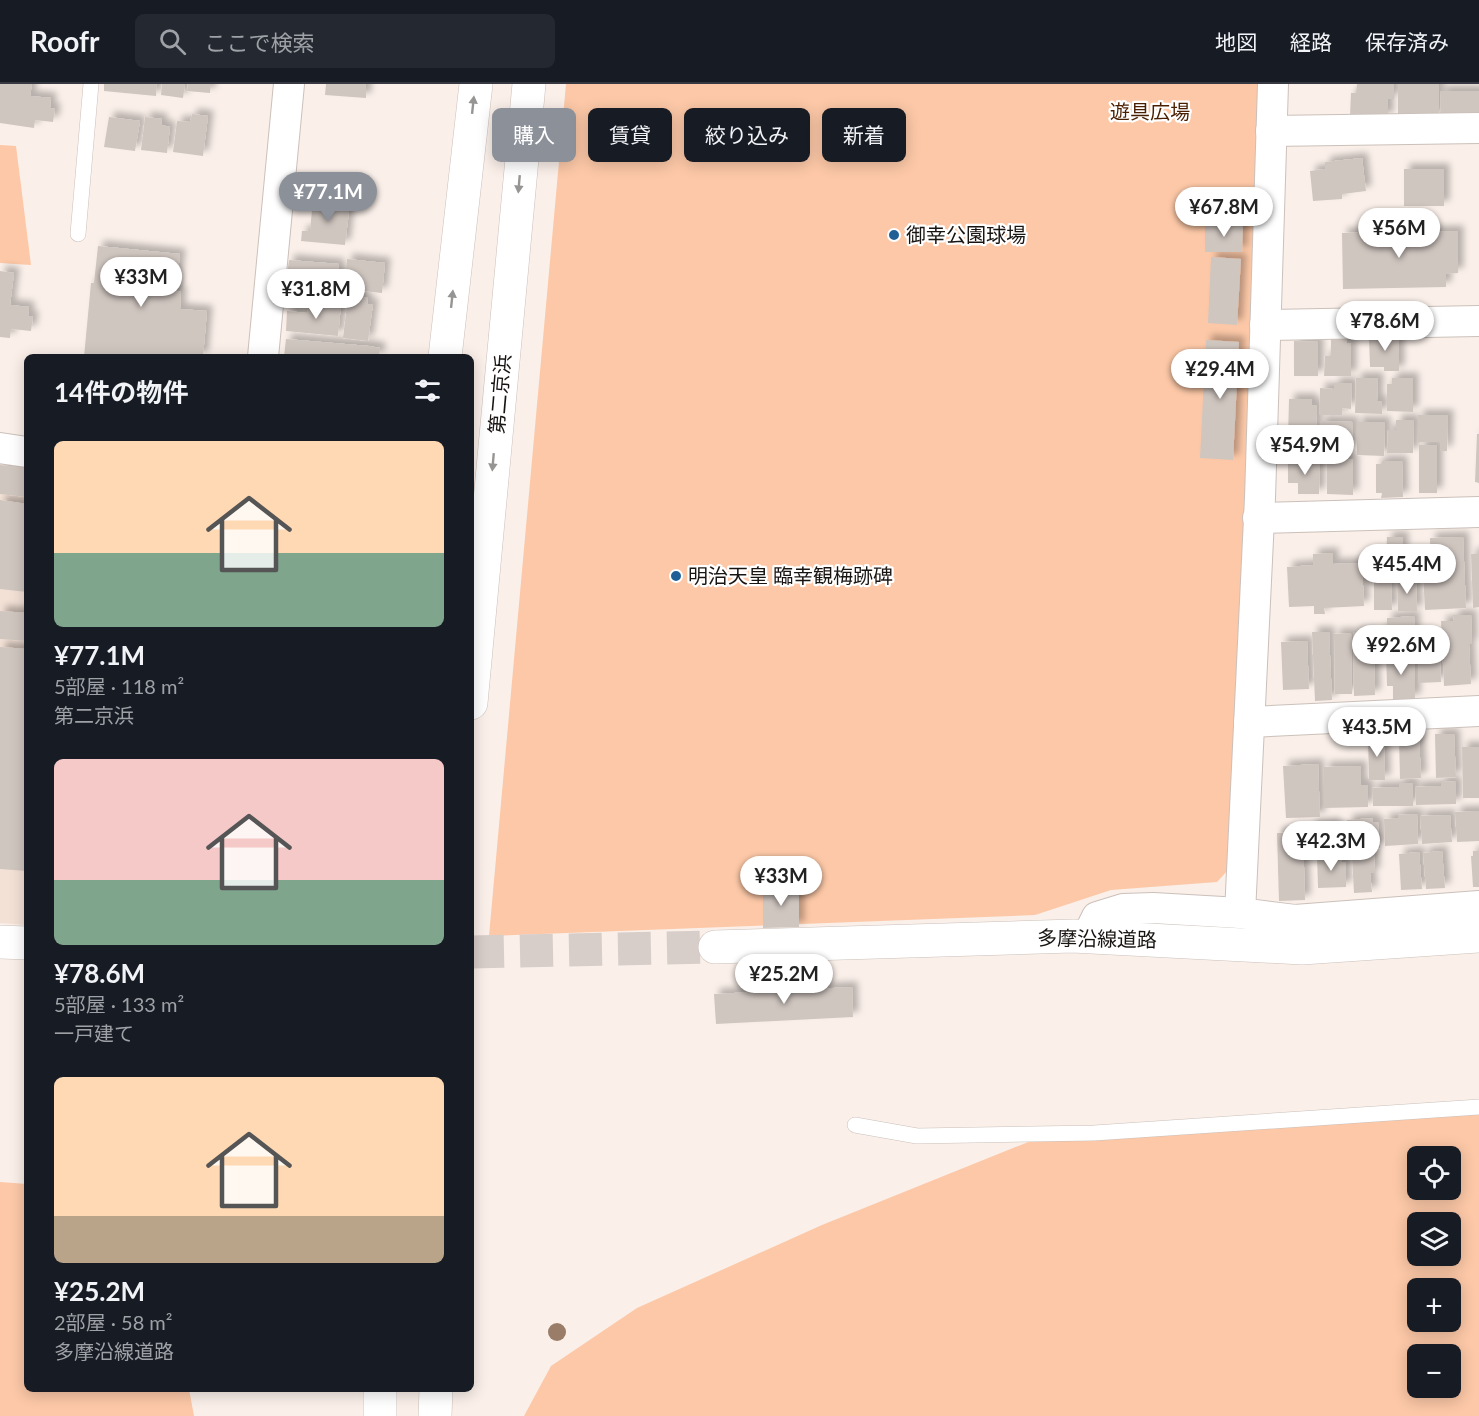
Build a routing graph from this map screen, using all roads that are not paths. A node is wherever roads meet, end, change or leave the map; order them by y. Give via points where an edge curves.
1 (91, 84) edge
2 (289, 84) edge
3 (476, 84) edge
4 (529, 84) edge
5 (1273, 84) edge
6 (1479, 128) edge
7 (1271, 131) junction
8 (78, 234) dead end
9 (1479, 321) edge
10 (1264, 325) junction
11 (263, 354) edge
12 (445, 354) edge
13 (0, 448) edge
14 (24, 452) edge
15 (1479, 512) edge
16 (1258, 518) junction
17 (474, 672) edge
18 (1479, 711) edge
19 (1249, 722) junction
20 (1479, 906) edge
21 (1240, 913) junction
22 (1479, 936) edge
23 (1087, 937) junction
24 (0, 942) edge
25 (24, 942) edge
26 (715, 947) tunnel mouth
27 (1479, 1107) edge
28 (855, 1125) dead end
29 (380, 1392) edge
30 (436, 1392) edge
31 (380, 1416) edge
32 (435, 1416) edge

1 - 8 lane
2 - 11 street
12 -> 3 main road
4 -> 17 main road, 第二京浜
5 - 7 street
6 - 7 street
7 - 10 street
9 - 10 street
10 - 16 street
13 - 14 street
15 - 16 street
16 - 19 street
18 - 19 street
19 - 21 street
20 - 21 street via 1295,920
21 - 23 street via 1123,909 1097,917
22 - 23 main road, 多摩沿線道路 via 1302,948
23 - 26 main road, 多摩沿線道路
24 - 25 main road
27 - 28 lane via 1094,1133 917,1136
29 - 31 main road
30 - 32 main road

